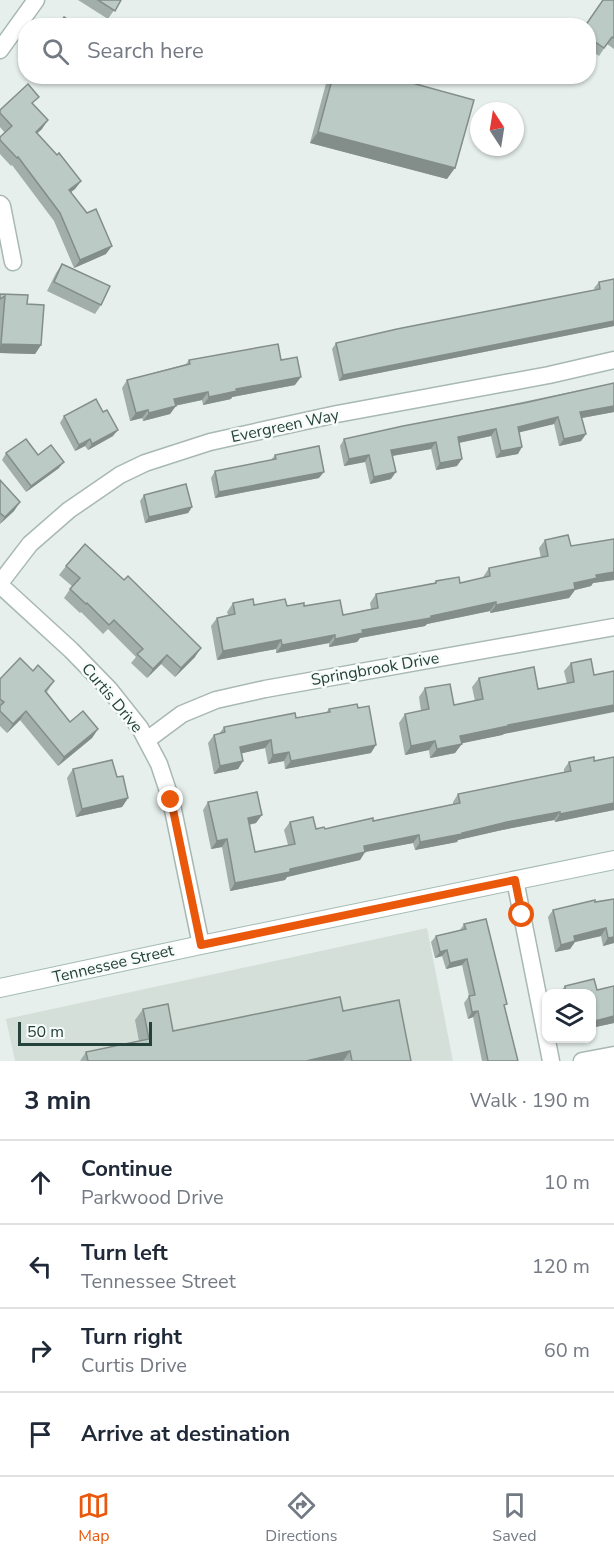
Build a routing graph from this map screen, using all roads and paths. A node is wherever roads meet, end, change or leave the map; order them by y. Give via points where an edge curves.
1 (36, 0) edge
2 (23, 18) edge
3 (18, 25) edge
4 (0, 50) edge
5 (0, 204) edge
6 (13, 262) dead end
7 (614, 360) edge
8 (0, 584) edge
9 (614, 627) edge
10 (147, 740) junction
11 (614, 860) edge
12 (515, 880) junction
13 (201, 945) junction
14 (0, 988) edge
15 (614, 1055) edge
16 (551, 1061) edge
17 (582, 1061) edge

1 - 2 street
3 - 4 street
5 - 6 street
7 - 8 street, Evergreen Way via 337,414 210,442 145,463 69,510 30,544
8 - 10 street, Curtis Drive via 109,689
9 - 10 street, Springbrook Drive via 216,700 182,714
10 - 13 street, Curtis Drive via 171,800
11 - 12 main road, Tennessee Street
12 - 13 main road, Tennessee Street
12 - 16 street
13 - 14 main road, Tennessee Street
15 - 17 street

